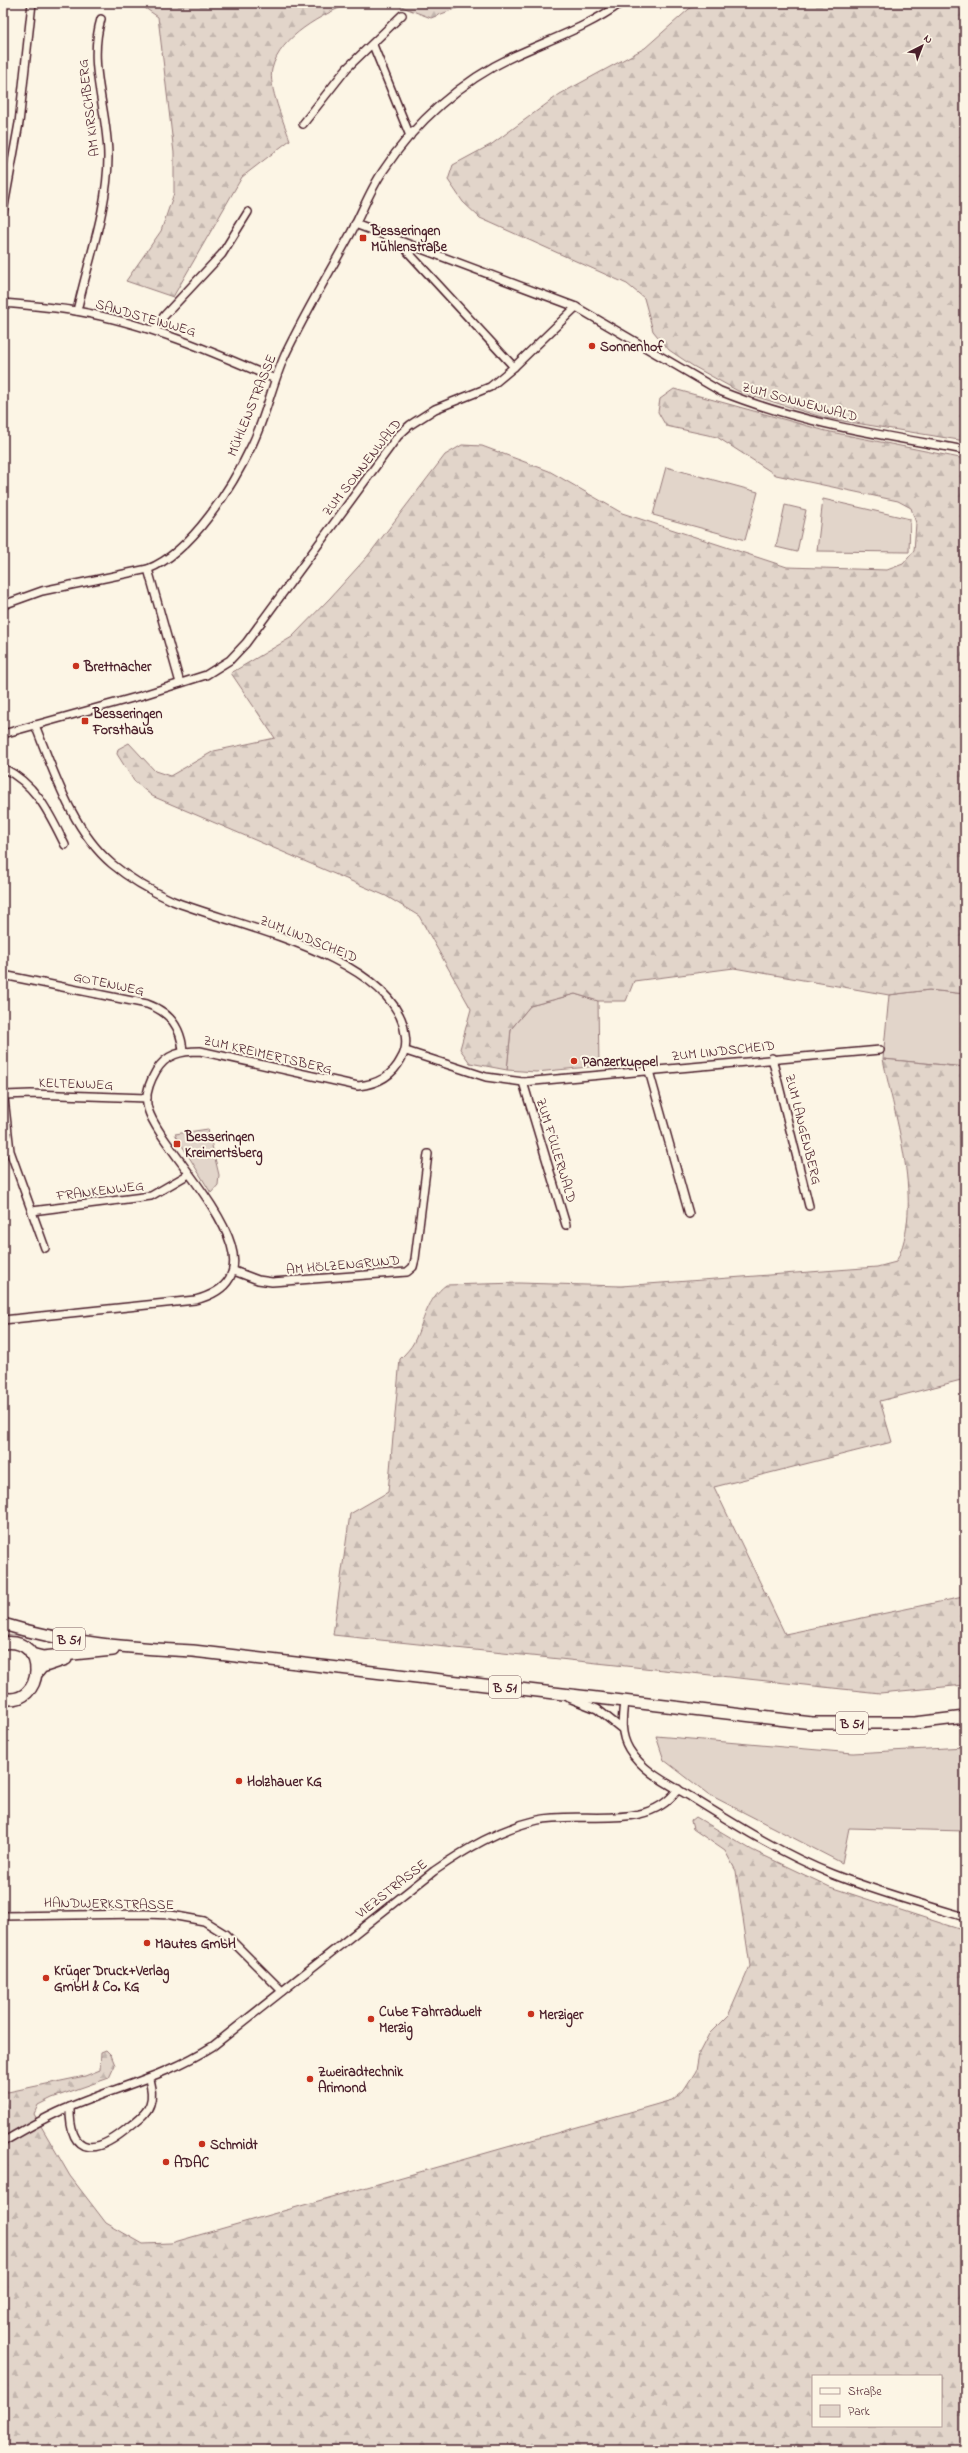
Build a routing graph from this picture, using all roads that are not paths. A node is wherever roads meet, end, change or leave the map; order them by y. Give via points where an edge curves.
1 (32, 3) edge
2 (621, 3) edge
3 (402, 16) dead end
4 (101, 19) dead end
5 (373, 45) junction
6 (303, 124) dead end
7 (410, 136) junction
8 (3, 212) edge
9 (248, 212) dead end
10 (355, 224) junction
11 (403, 244) junction
12 (3, 303) edge
13 (576, 307) junction
14 (77, 311) junction
15 (154, 330) junction
16 (514, 367) junction
17 (275, 379) junction
18 (965, 450) edge
19 (148, 569) junction
20 (3, 605) edge
21 (180, 683) junction
22 (35, 725) junction
23 (3, 734) edge
24 (3, 768) edge
25 (65, 845) dead end
26 (3, 975) edge
27 (880, 1050) dead end
28 (183, 1051) junction
29 (406, 1051) junction
30 (772, 1058) junction
31 (649, 1071) junction
32 (523, 1082) junction
33 (3, 1092) edge
34 (147, 1098) junction
35 (428, 1154) dead end
36 (189, 1174) junction
37 (809, 1206) dead end
38 (32, 1211) junction
39 (689, 1214) dead end
40 (566, 1225) dead end
41 (45, 1248) dead end
42 (234, 1271) junction
43 (3, 1320) edge
44 (3, 1624) edge
45 (3, 1643) edge
46 (135, 1649) junction
47 (88, 1652) junction
48 (31, 1654) junction
49 (37, 1673) junction
50 (549, 1693) junction
51 (3, 1698) edge
52 (624, 1702) junction
53 (965, 1717) edge
54 (622, 1729) junction
55 (678, 1789) junction
56 (3, 1916) edge
57 (965, 1917) edge
58 (282, 1991) junction
59 (149, 2080) junction
60 (70, 2107) junction
61 (3, 2142) edge

1 - 8 street via 19,123
2 - 7 street, MÜHLENSTRASSE via 581,28 514,56 485,72 454,93
3 - 5 street
4 - 14 street, AM KIRSCHBERG via 94,49 107,134 108,176
5 - 6 street via 343,73
5 - 7 street
7 - 10 street, MÜHLENSTRASSE via 382,172
9 - 15 street via 222,254
10 - 11 street
10 - 17 street, MÜHLENSTRASSE via 297,331
11 - 13 street
11 - 16 street
12 - 14 street, SANDSTEINWEG
13 - 16 street, ZUM SONNENWALD
13 - 18 street, ZUM SONNENWALD via 720,392 823,424
14 - 15 street, SANDSTEINWEG
15 - 17 street, SANDSTEINWEG
16 - 21 street, ZUM SONNENWALD via 490,387 435,409 410,425 378,463 238,652 215,670
17 - 19 street, MÜHLENSTRASSE via 252,444 216,505 179,551
19 - 20 street, MÜHLENSTRASSE via 42,592
19 - 21 street
21 - 22 street, ZUM SONNENWALD
22 - 23 street, ZUM SONNENWALD
22 - 29 street, ZUM LINDSCHEID via 84,834 111,863 147,888 173,900 304,946 358,972 392,1002 400,1016
24 - 25 street via 33,788 46,806
26 - 28 street, GOTENWEG via 160,1008 178,1029
27 - 30 street, ZUM LINDSCHEID
28 - 29 street, ZUM KREIMERTSBERG via 221,1055 358,1086 383,1080 393,1071
28 - 34 street, ZUM KREIMERTSBERG via 170,1056 157,1069 149,1084
29 - 32 street, ZUM LINDSCHEID via 486,1077
30 - 31 street, ZUM LINDSCHEID
30 - 37 street, ZUM LANGENBERG
31 - 32 street, ZUM LINDSCHEID
31 - 39 street
32 - 40 street, ZUM FÜLLERWALD
33 - 34 street, KELTENWEG
33 - 38 street, KELTENWEG via 10,1151
34 - 36 street, ZUM KREIMERTSBERG via 148,1109 154,1121
35 - 42 street, AM HÖLZENGRUND via 415,1259 413,1268 407,1272 272,1282
36 - 38 street, FRANKENWEG via 151,1196
36 - 42 street, ZUM KREIMERTSBERG via 230,1237 235,1252
38 - 41 street
42 - 43 street via 216,1293 196,1300
44 - 46 main road, B 51 via 41,1634
45 - 48 main road via 20,1644
46 - 47 main road, B 51
46 - 50 main road, B 51 via 193,1651
47 - 48 main road, B 51 via 43,1657
47 - 49 main road, B 51 via 42,1667
48 - 49 main road via 36,1663
49 - 51 main road via 30,1689 23,1695
50 - 52 main road, B 51
50 - 54 street via 597,1709
52 - 53 main road, B 51 via 812,1723 915,1723
52 - 54 street
54 - 55 street via 624,1739 637,1760
55 - 57 street via 768,1844 807,1863 869,1887
55 - 58 street, VIEZSTRASSE via 662,1803 635,1815 538,1820 472,1846 434,1871
56 - 58 street, HANDWERKSTRASSE via 146,1914 171,1915 204,1921 225,1934
58 - 59 street, VIEZSTRASSE via 213,2046
59 - 60 street, VIEZSTRASSE
59 - 60 street via 152,2092 147,2111 107,2144 87,2147 80,2142 73,2135
60 - 61 street, VIEZSTRASSE

